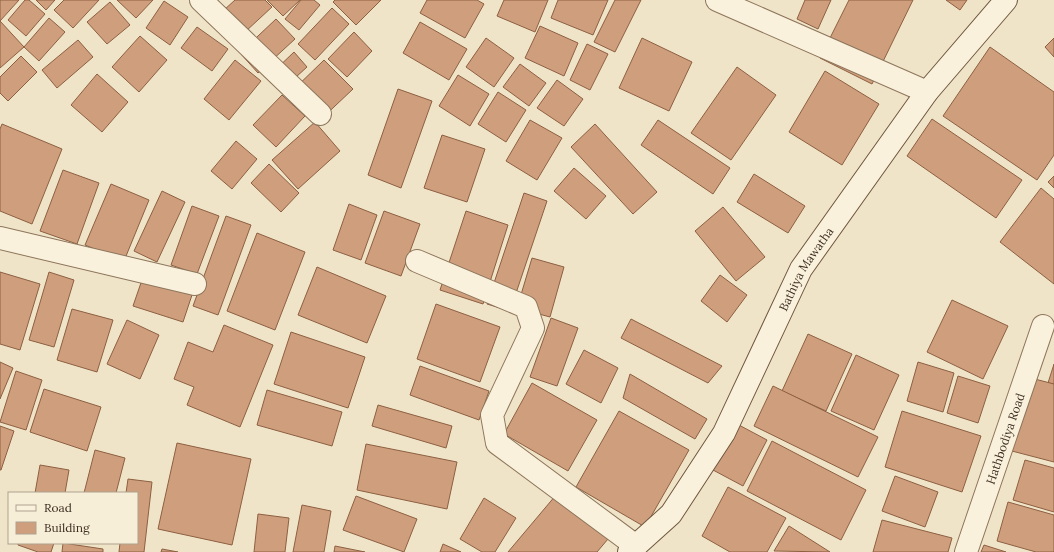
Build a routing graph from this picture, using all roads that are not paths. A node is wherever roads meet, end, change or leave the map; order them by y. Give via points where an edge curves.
1 (201, 0) edge
2 (717, 0) edge
3 (1006, 0) edge
4 (927, 92) junction
5 (320, 114) dead end
6 (0, 238) edge
7 (417, 261) dead end
8 (196, 284) dead end
9 (1043, 326) dead end
10 (632, 549) edge
11 (966, 552) edge

1 - 5 street
2 - 4 street
3 - 4 street, Bathiya Mawatha
4 - 10 street, Bathiya Mawatha via 801,269 724,434 671,514
6 - 8 street
7 - 10 street via 526,307 533,328 492,415 497,443
9 - 11 street, Hathbodiya Road

